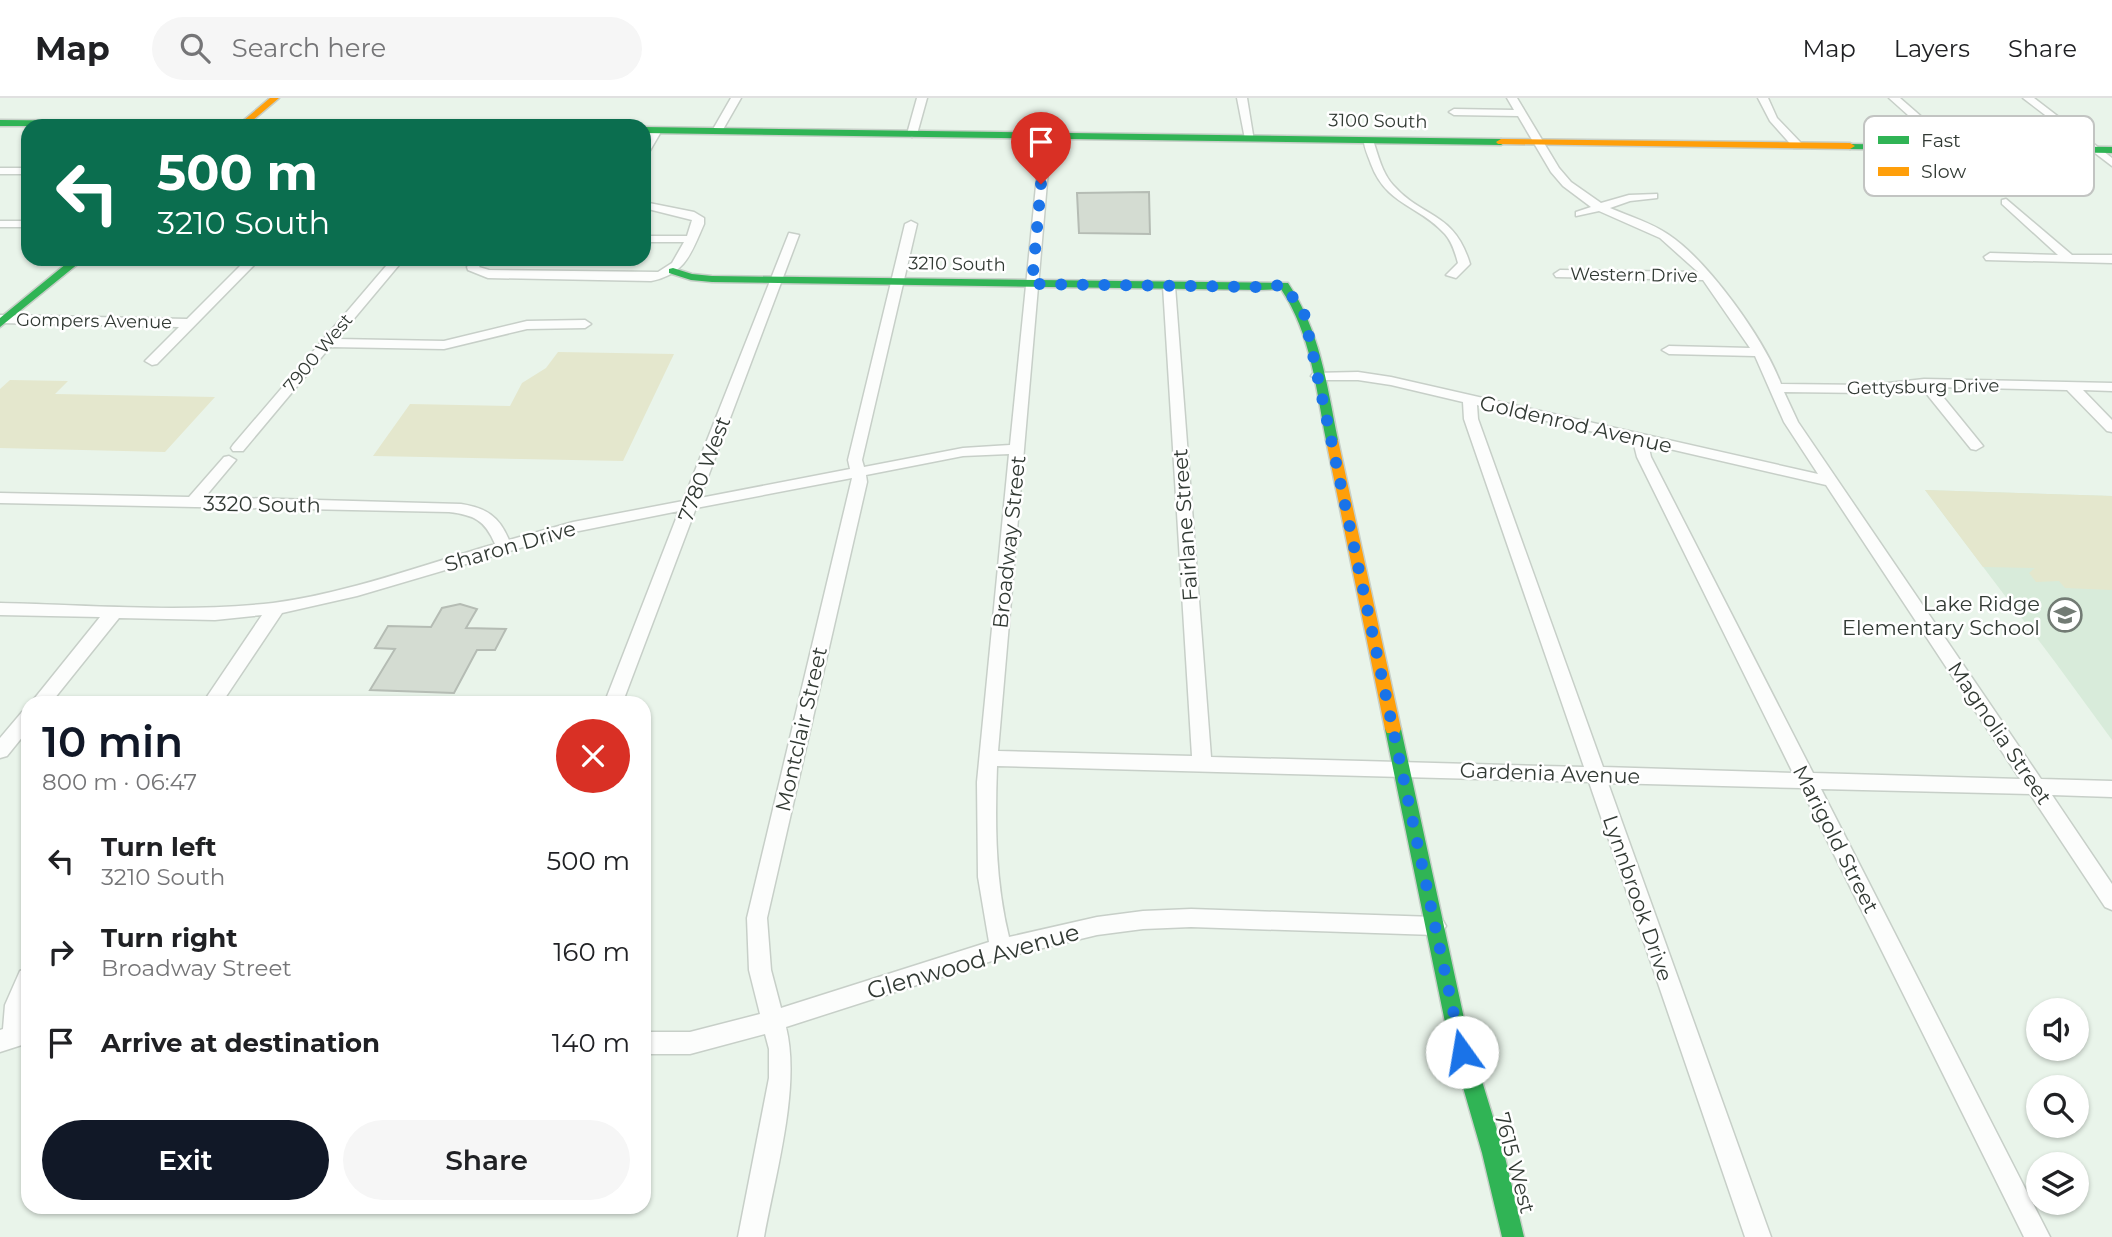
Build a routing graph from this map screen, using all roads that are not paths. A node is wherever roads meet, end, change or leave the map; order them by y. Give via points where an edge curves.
1 (275, 98) edge
2 (736, 98) edge
3 (922, 98) edge
4 (1242, 98) edge
5 (1512, 98) edge
6 (1763, 98) edge
7 (1894, 98) edge
8 (2028, 98) edge
9 (1454, 112) dead end
10 (1521, 113) junction
11 (1915, 116) edge
12 (2054, 116) edge
13 (250, 119) edge
14 (0, 123) edge
15 (21, 123) edge
16 (651, 130) edge
17 (717, 131) junction
18 (912, 134) junction
19 (1046, 136) junction
20 (1250, 139) junction
21 (1368, 140) junction
22 (1539, 143) junction
23 (1798, 146) junction
24 (1864, 147) edge
25 (2104, 150) edge
26 (2112, 163) edge
27 (0, 171) edge
28 (21, 171) edge
29 (1653, 196) dead end
30 (2007, 202) dead end
31 (651, 206) edge
32 (1599, 207) junction
33 (1580, 214) dead end
34 (0, 224) edge
35 (21, 224) edge
36 (911, 225) dead end
37 (793, 234) dead end
38 (651, 239) edge
39 (691, 239) junction
40 (1990, 257) dead end
41 (2069, 258) junction
42 (2112, 259) edge
43 (70, 266) edge
44 (247, 266) edge
45 (392, 266) edge
46 (477, 266) edge
47 (670, 273) junction
48 (1560, 274) dead end
49 (1452, 275) dead end
50 (1708, 276) junction
51 (775, 280) junction
52 (898, 282) junction
53 (1032, 284) junction
54 (1284, 285) joint
55 (1169, 286) junction
56 (2, 321) edge
57 (189, 323) junction
58 (584, 324) dead end
59 (328, 343) junction
60 (1669, 350) dead end
61 (1760, 352) junction
62 (152, 361) dead end
63 (1318, 376) junction
64 (1924, 383) junction
65 (2071, 386) junction
66 (2112, 387) edge
67 (1776, 388) junction
68 (1470, 400) junction
69 (2112, 428) edge
70 (1640, 439) junction
71 (1976, 446) dead end
72 (1018, 449) junction
73 (857, 472) junction
74 (1832, 482) junction
75 (0, 498) edge
76 (193, 502) junction
77 (691, 503) junction
78 (503, 546) junction
79 (276, 608) junction
80 (0, 609) edge
81 (114, 612) junction
82 (46, 696) edge
83 (216, 696) edge
84 (616, 696) edge
85 (21, 726) edge
86 (0, 751) edge
87 (988, 758) junction
88 (1202, 764) junction
89 (1401, 769) junction
90 (1595, 774) junction
91 (1806, 780) junction
92 (2035, 786) junction
93 (2112, 789) edge
94 (2112, 901) edge
95 (1435, 926) junction
96 (1001, 948) junction
97 (21, 994) edge
98 (774, 1021) junction
99 (14, 1036) edge
100 (651, 1043) edge
101 (751, 1237) edge
102 (1513, 1237) edge
103 (1758, 1237) edge
104 (2037, 1237) edge

1 - 13 street
2 - 17 street
3 - 18 street
4 - 20 street
5 - 10 street, Magnolia Street
6 - 23 street via 1773,119
7 - 11 street
8 - 12 street
9 - 10 street
10 - 22 street, Magnolia Street
14 - 15 street
16 - 17 street, 3100 South
17 - 18 street, 3100 South
18 - 19 street, 3100 South
19 - 20 street, 3100 South
19 - 53 street, Broadway Street
20 - 21 street, 3100 South
21 - 22 street, 3100 South
21 - 49 street via 1388,187 1434,217 1452,235 1464,264
22 - 23 street, 3100 South
22 - 32 street, Magnolia Street via 1567,184
23 - 24 street, 3100 South
25 - 26 street
27 - 28 street
29 - 32 street
30 - 41 street
31 - 39 street via 696,216 698,224
32 - 33 street
32 - 50 street, Magnolia Street via 1664,236 1688,253
34 - 35 street
36 - 52 street, Montclair Street
37 - 51 street, 7780 West
38 - 39 street
39 - 47 street
40 - 41 street
41 - 42 street
43 - 56 street
44 - 57 street
45 - 59 street, 7900 West
46 - 47 street via 488,274 651,277
47 - 51 street, 3210 South
48 - 50 street, Western Drive
50 - 61 street, Magnolia Street
51 - 52 street, 3210 South
51 - 77 street, 7780 West
52 - 53 street, 3210 South
52 - 73 street, Montclair Street via 855,460
53 - 55 street, 3210 South
53 - 72 street, Broadway Street
54 - 55 street, 3210 South
54 - 63 street, 7615 West via 1304,313
55 - 88 street, Fairlane Street
56 - 57 street, Gompers Avenue
57 - 62 street
58 - 59 street via 527,325 444,345
59 - 76 street, 7900 West
60 - 61 street
61 - 67 street, Magnolia Street
63 - 68 street, Goldenrod Avenue via 1374,378
63 - 89 street, 7615 West
64 - 65 street, Gettysburg Drive
64 - 67 street, Gettysburg Drive via 1870,390
64 - 71 street
65 - 66 street, Gettysburg Drive
65 - 69 street
67 - 74 street, Magnolia Street via 1784,409
68 - 70 street, Goldenrod Avenue
68 - 90 street, Lynnbrook Drive via 1471,419
70 - 74 street, Goldenrod Avenue
70 - 91 street, Marigold Street via 1644,457
72 - 73 street, Sharon Drive via 979,449
72 - 87 street, Broadway Street
73 - 77 street, Sharon Drive
73 - 98 street, Montclair Street via 860,482 757,918 760,970
74 - 92 street, Magnolia Street
75 - 76 street, 3320 South
76 - 78 street, 3320 South via 472,510 495,524
77 - 78 street, Sharon Drive
77 - 84 street, 7780 West
78 - 79 street, Sharon Drive via 357,590
79 - 81 street, Sharon Drive via 215,614
79 - 83 street
80 - 81 street, Sharon Drive
81 - 82 street
85 - 86 street
87 - 88 street, Gardenia Avenue
87 - 96 street, Broadway Street via 985,858
88 - 89 street, Gardenia Avenue
89 - 90 street, Gardenia Avenue
89 - 95 street, 7615 West
90 - 91 street, Gardenia Avenue
90 - 103 street, Lynnbrook Drive
91 - 92 street, Gardenia Avenue
91 - 104 street, Marigold Street
92 - 93 street, Gardenia Avenue
92 - 94 street, Magnolia Street
95 - 96 street, Glenwood Avenue via 1143,920
95 - 102 street, 7615 West via 1460,1045
96 - 98 street, Glenwood Avenue
97 - 99 street
98 - 100 street, Glenwood Avenue via 690,1043
98 - 101 street, Montclair Street via 781,1078

